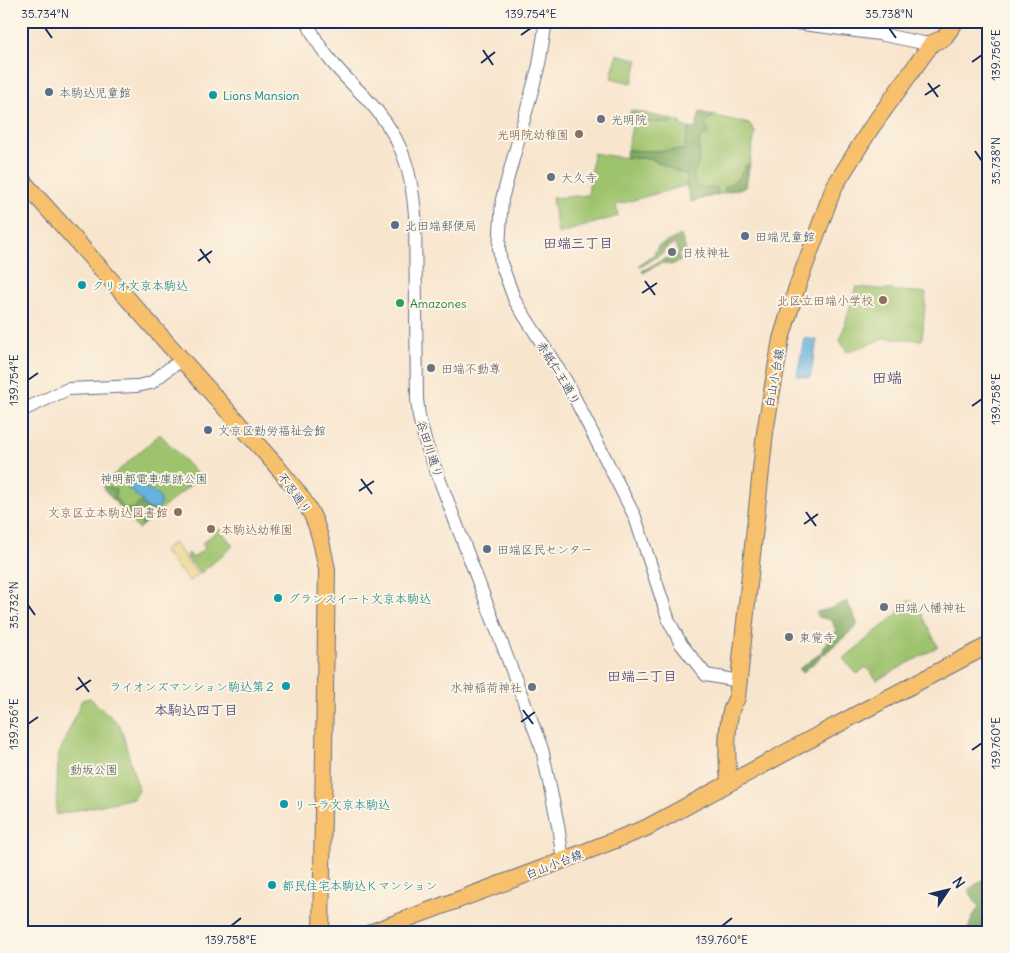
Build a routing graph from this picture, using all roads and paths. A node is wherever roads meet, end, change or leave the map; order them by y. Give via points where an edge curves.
1 (307, 21) edge
2 (546, 21) edge
3 (781, 21) edge
4 (956, 21) edge
5 (932, 43) junction
6 (21, 179) edge
7 (183, 361) junction
8 (21, 411) edge
9 (989, 645) edge
10 (739, 681) junction
11 (729, 783) junction
12 (563, 861) junction
13 (321, 932) edge
14 (372, 932) edge

1 - 12 street, 谷田川通り via 321,48 379,114 405,157 414,215 419,418 542,749
2 - 10 street, 赤紙仁王通り via 539,65 502,200 499,248 502,263 515,301 566,381 635,517 669,621 682,644 706,675
3 - 5 street
4 - 5 main road, 白山小台線 via 944,38
5 - 10 main road, 白山小台線 via 834,187 797,286 781,339 765,432
6 - 7 main road, 不忍通り
7 - 8 street via 151,382 138,386 68,389
7 - 13 main road, 不忍通り via 284,476 312,515 321,539 327,570
9 - 11 main road, 白山小台線
10 - 11 main road, 白山小台線 via 727,742
11 - 12 main road, 白山小台線 via 646,828
12 - 14 main road, 白山小台線

